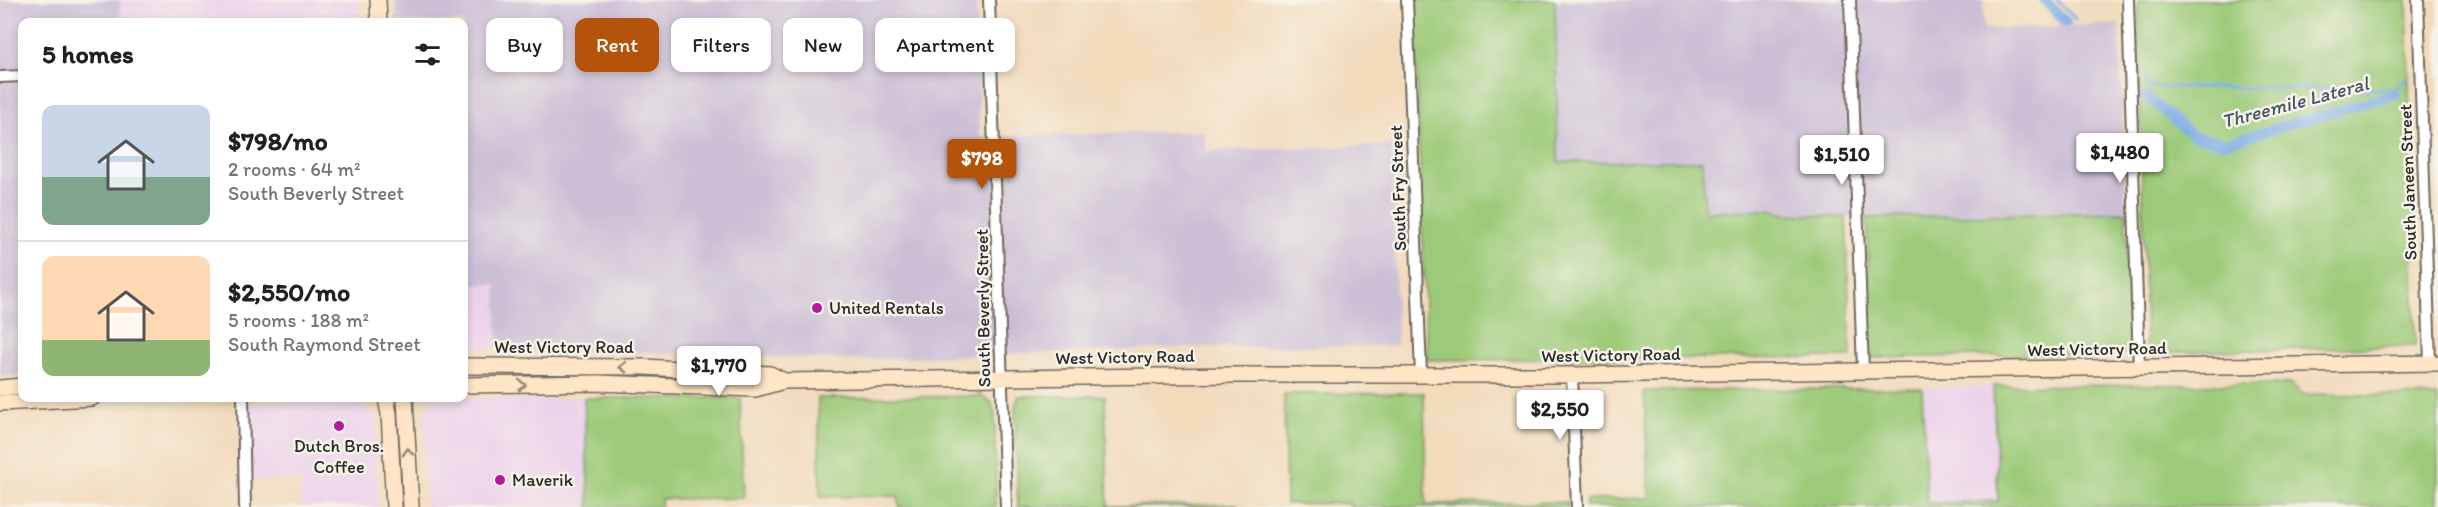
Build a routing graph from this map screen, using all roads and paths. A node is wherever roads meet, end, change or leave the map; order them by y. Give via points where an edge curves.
1 (378, 0) edge
2 (989, 0) edge
3 (1407, 0) edge
4 (1850, 0) edge
5 (2128, 0) edge
6 (2418, 0) edge
7 (379, 18) edge
8 (18, 76) edge
9 (0, 77) edge
10 (2434, 363) edge
11 (468, 366) edge
12 (2139, 368) junction
13 (1863, 371) junction
14 (735, 372) junction
15 (1421, 375) junction
16 (1572, 375) junction
17 (1001, 380) junction
18 (784, 381) junction
19 (468, 385) edge
20 (680, 385) junction
21 (18, 388) edge
22 (18, 394) edge
23 (1, 398) edge
24 (18, 398) edge
25 (243, 402) edge
26 (387, 402) edge
27 (405, 402) edge
28 (245, 507) edge
29 (394, 507) edge
30 (411, 507) edge
31 (1006, 507) edge
32 (1577, 507) edge

1 - 7 main road
2 - 17 street, South Beverly Street
3 - 15 street, South Fry Street
4 - 13 street
5 - 12 street
6 - 10 street, South Janeen Street
8 - 9 street
10 - 12 main road, West Victory Road
14 -> 11 main road, West Victory Road
12 - 13 main road, West Victory Road
13 - 16 main road, West Victory Road
14 - 18 main road, West Victory Road via 770,374
14 - 20 main road, West Victory Road via 730,380
15 - 16 main road, West Victory Road
15 - 17 main road, West Victory Road
16 - 32 street
17 - 18 main road, West Victory Road
17 - 31 street, South Beverly Street
18 - 20 main road, West Victory Road via 754,388
19 -> 20 main road, West Victory Road
21 - 23 main road
22 - 23 main road
23 - 24 main road
25 - 28 street
26 - 29 main road
30 -> 27 main road

